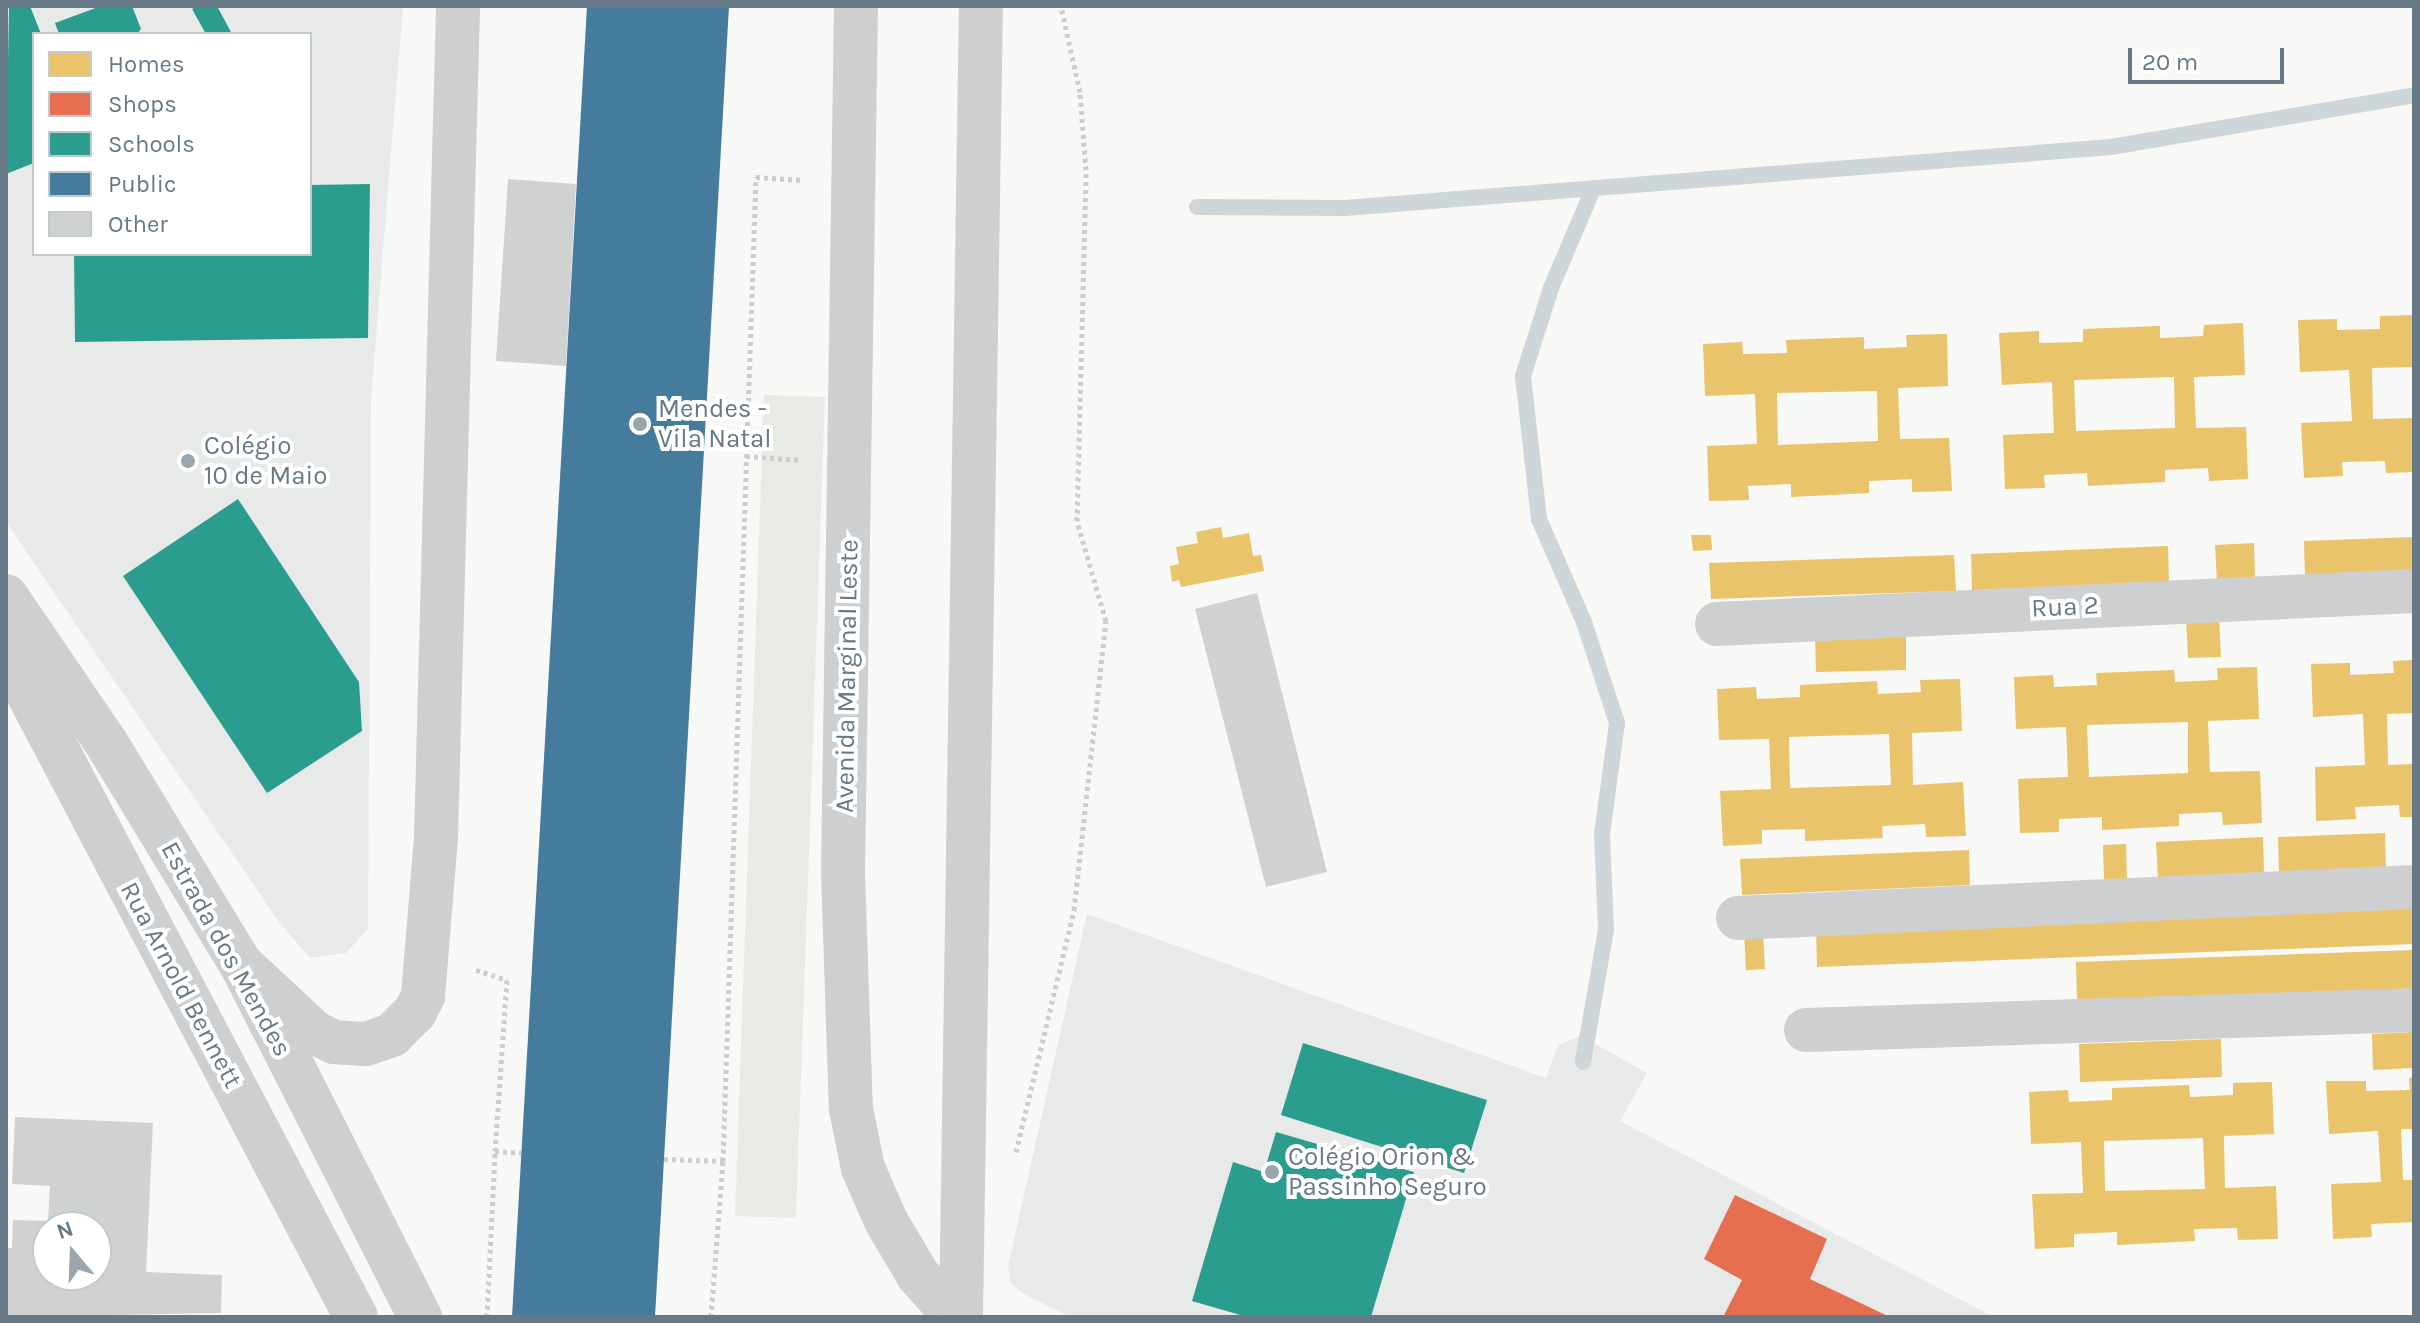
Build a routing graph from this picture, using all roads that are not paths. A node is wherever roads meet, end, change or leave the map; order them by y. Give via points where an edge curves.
1 (458, 6) edge
2 (856, 6) edge
3 (981, 6) edge
4 (2414, 591) edge
5 (6, 596) edge
6 (1717, 624) dead end
7 (6, 652) edge
8 (2414, 887) edge
9 (1738, 918) dead end
10 (241, 964) junction
11 (2414, 1010) edge
12 (1806, 1030) dead end
13 (356, 1317) edge
14 (420, 1317) edge
15 (955, 1317) edge
16 (961, 1317) edge

1 - 10 street via 436,837 423,996 405,1025 380,1040 351,1045 314,1032
2 - 15 street, Avenida Marginal Leste via 843,872 851,1109 863,1168 886,1221 918,1275
3 - 16 street
4 - 6 street, Rua 2
5 - 10 street, Estrada dos Mendes via 107,744
7 - 13 street, Rua Arnold Bennett
8 - 9 street
10 - 14 street, Estrada dos Mendes
11 - 12 street

